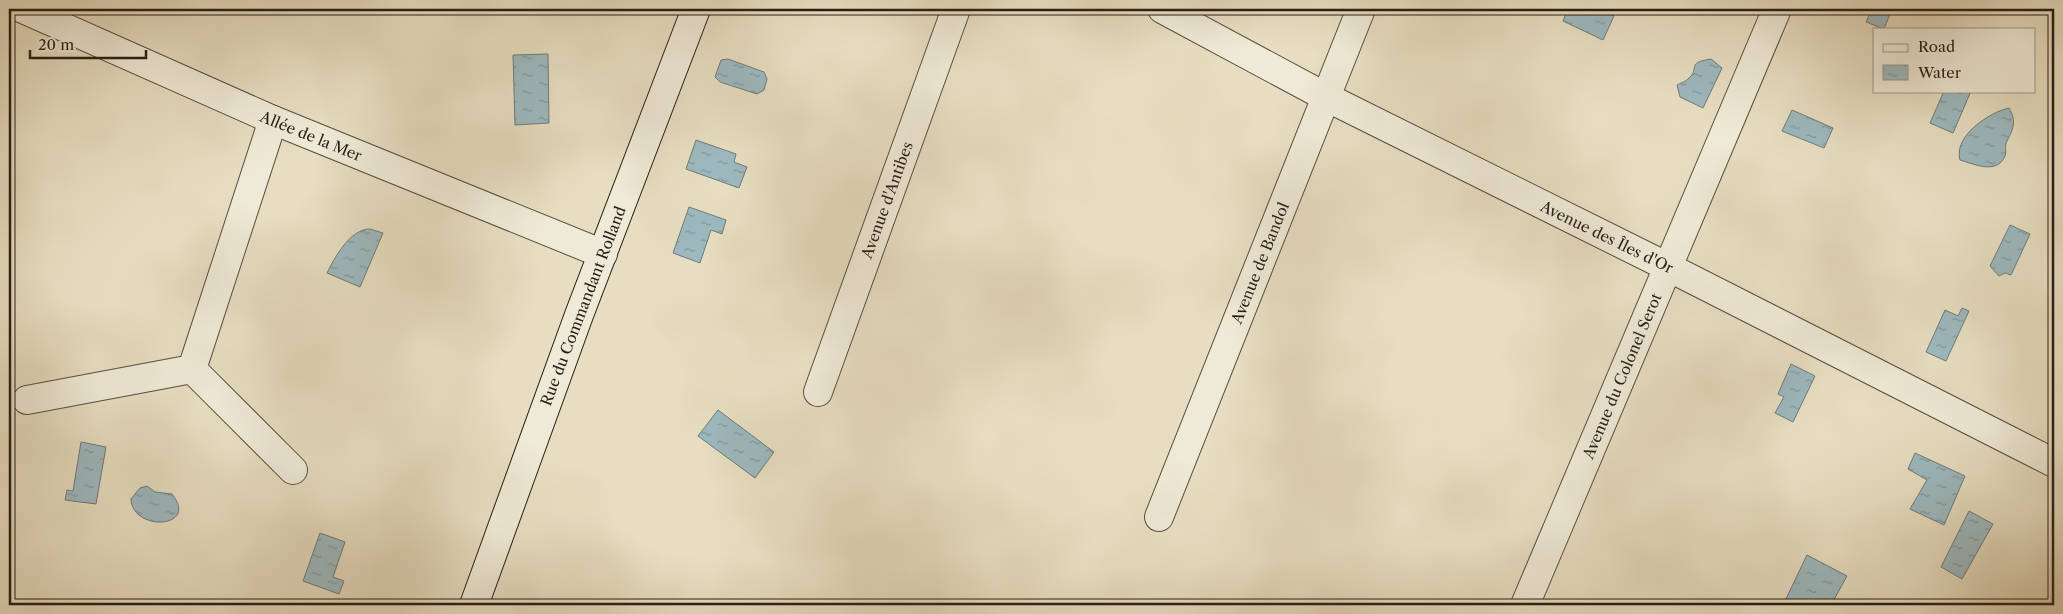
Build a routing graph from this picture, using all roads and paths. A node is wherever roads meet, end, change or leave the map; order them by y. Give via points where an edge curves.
1 (23, 9) edge
2 (696, 9) edge
3 (956, 9) edge
4 (1162, 9) edge
5 (1361, 9) edge
6 (1777, 9) edge
7 (1326, 97) junction
8 (273, 120) junction
9 (603, 254) junction
10 (1668, 267) junction
11 (192, 370) junction
12 (818, 392) dead end
13 (27, 400) dead end
14 (2054, 463) edge
15 (292, 470) dead end
16 (1159, 517) dead end
17 (474, 605) edge
18 (1525, 605) edge

1 - 8 street, Allée de la Mer
2 - 9 street, Rue du Commandant Rolland
3 - 12 street, Avenue d'Antibes
4 - 7 street, Avenue des Îles d'Or
5 - 7 street, Avenue de Bandol
6 - 10 street, Avenue du Colonel Serot
7 - 10 street, Avenue des Îles d'Or
7 - 16 street, Avenue de Bandol
8 - 9 street, Allée de la Mer
8 - 11 street
9 - 17 street, Rue du Commandant Rolland
10 - 14 street, Avenue des Îles d'Or
10 - 18 street, Avenue du Colonel Serot
11 - 13 street
11 - 15 street

